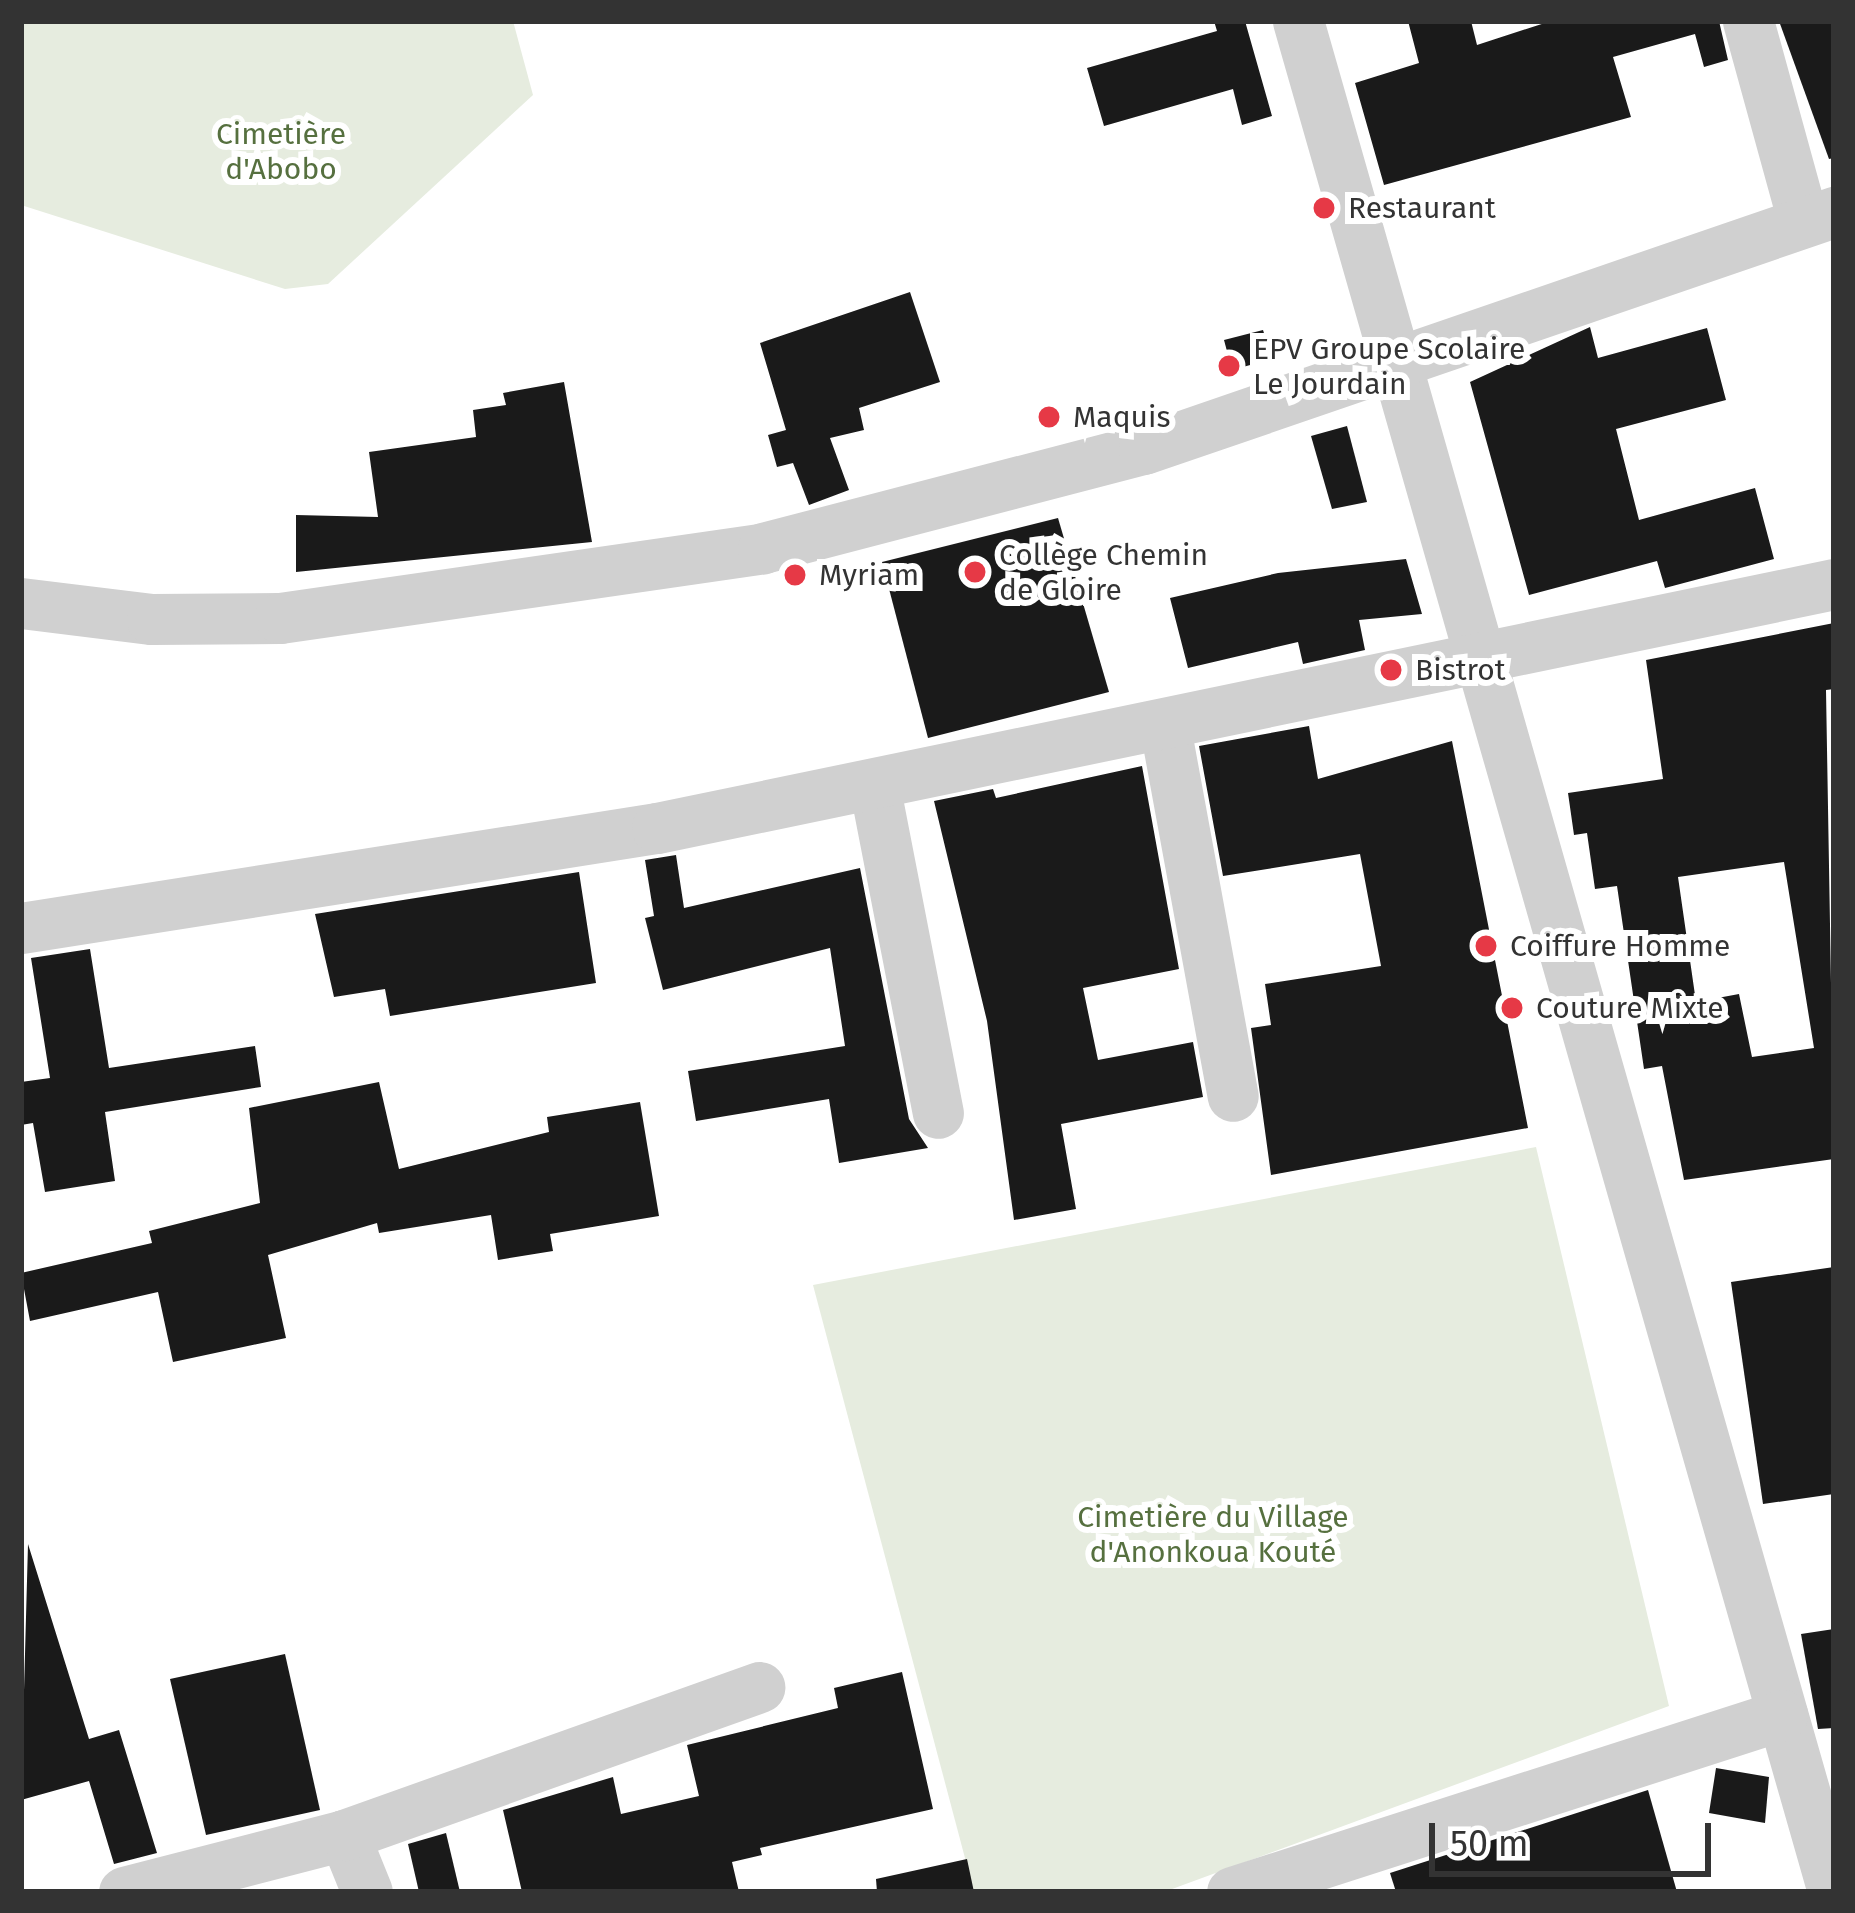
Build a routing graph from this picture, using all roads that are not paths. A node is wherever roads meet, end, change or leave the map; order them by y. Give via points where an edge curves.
1 (1298, 21) edge
2 (1748, 21) edge
3 (1819, 216) edge
4 (1395, 362) junction
5 (1834, 584) edge
6 (21, 603) edge
7 (1482, 664) junction
8 (1165, 727) junction
9 (874, 784) junction
10 (21, 928) edge
11 (1233, 1096) dead end
12 (938, 1113) dead end
13 (759, 1687) dead end
14 (1782, 1714) junction
15 (344, 1835) junction
16 (124, 1892) edge
17 (367, 1892) edge
18 (1232, 1892) edge
19 (1833, 1892) edge

1 - 4 street
2 - 3 street
3 - 4 street
4 - 6 street via 1144,449 877,522 620,576 280,618 152,619
4 - 7 street
5 - 7 street
7 - 8 street
7 - 14 street
8 - 9 street
8 - 11 street
9 - 10 street
9 - 12 street
13 - 15 street
14 - 18 street
14 - 19 street
15 - 16 street
15 - 17 street

